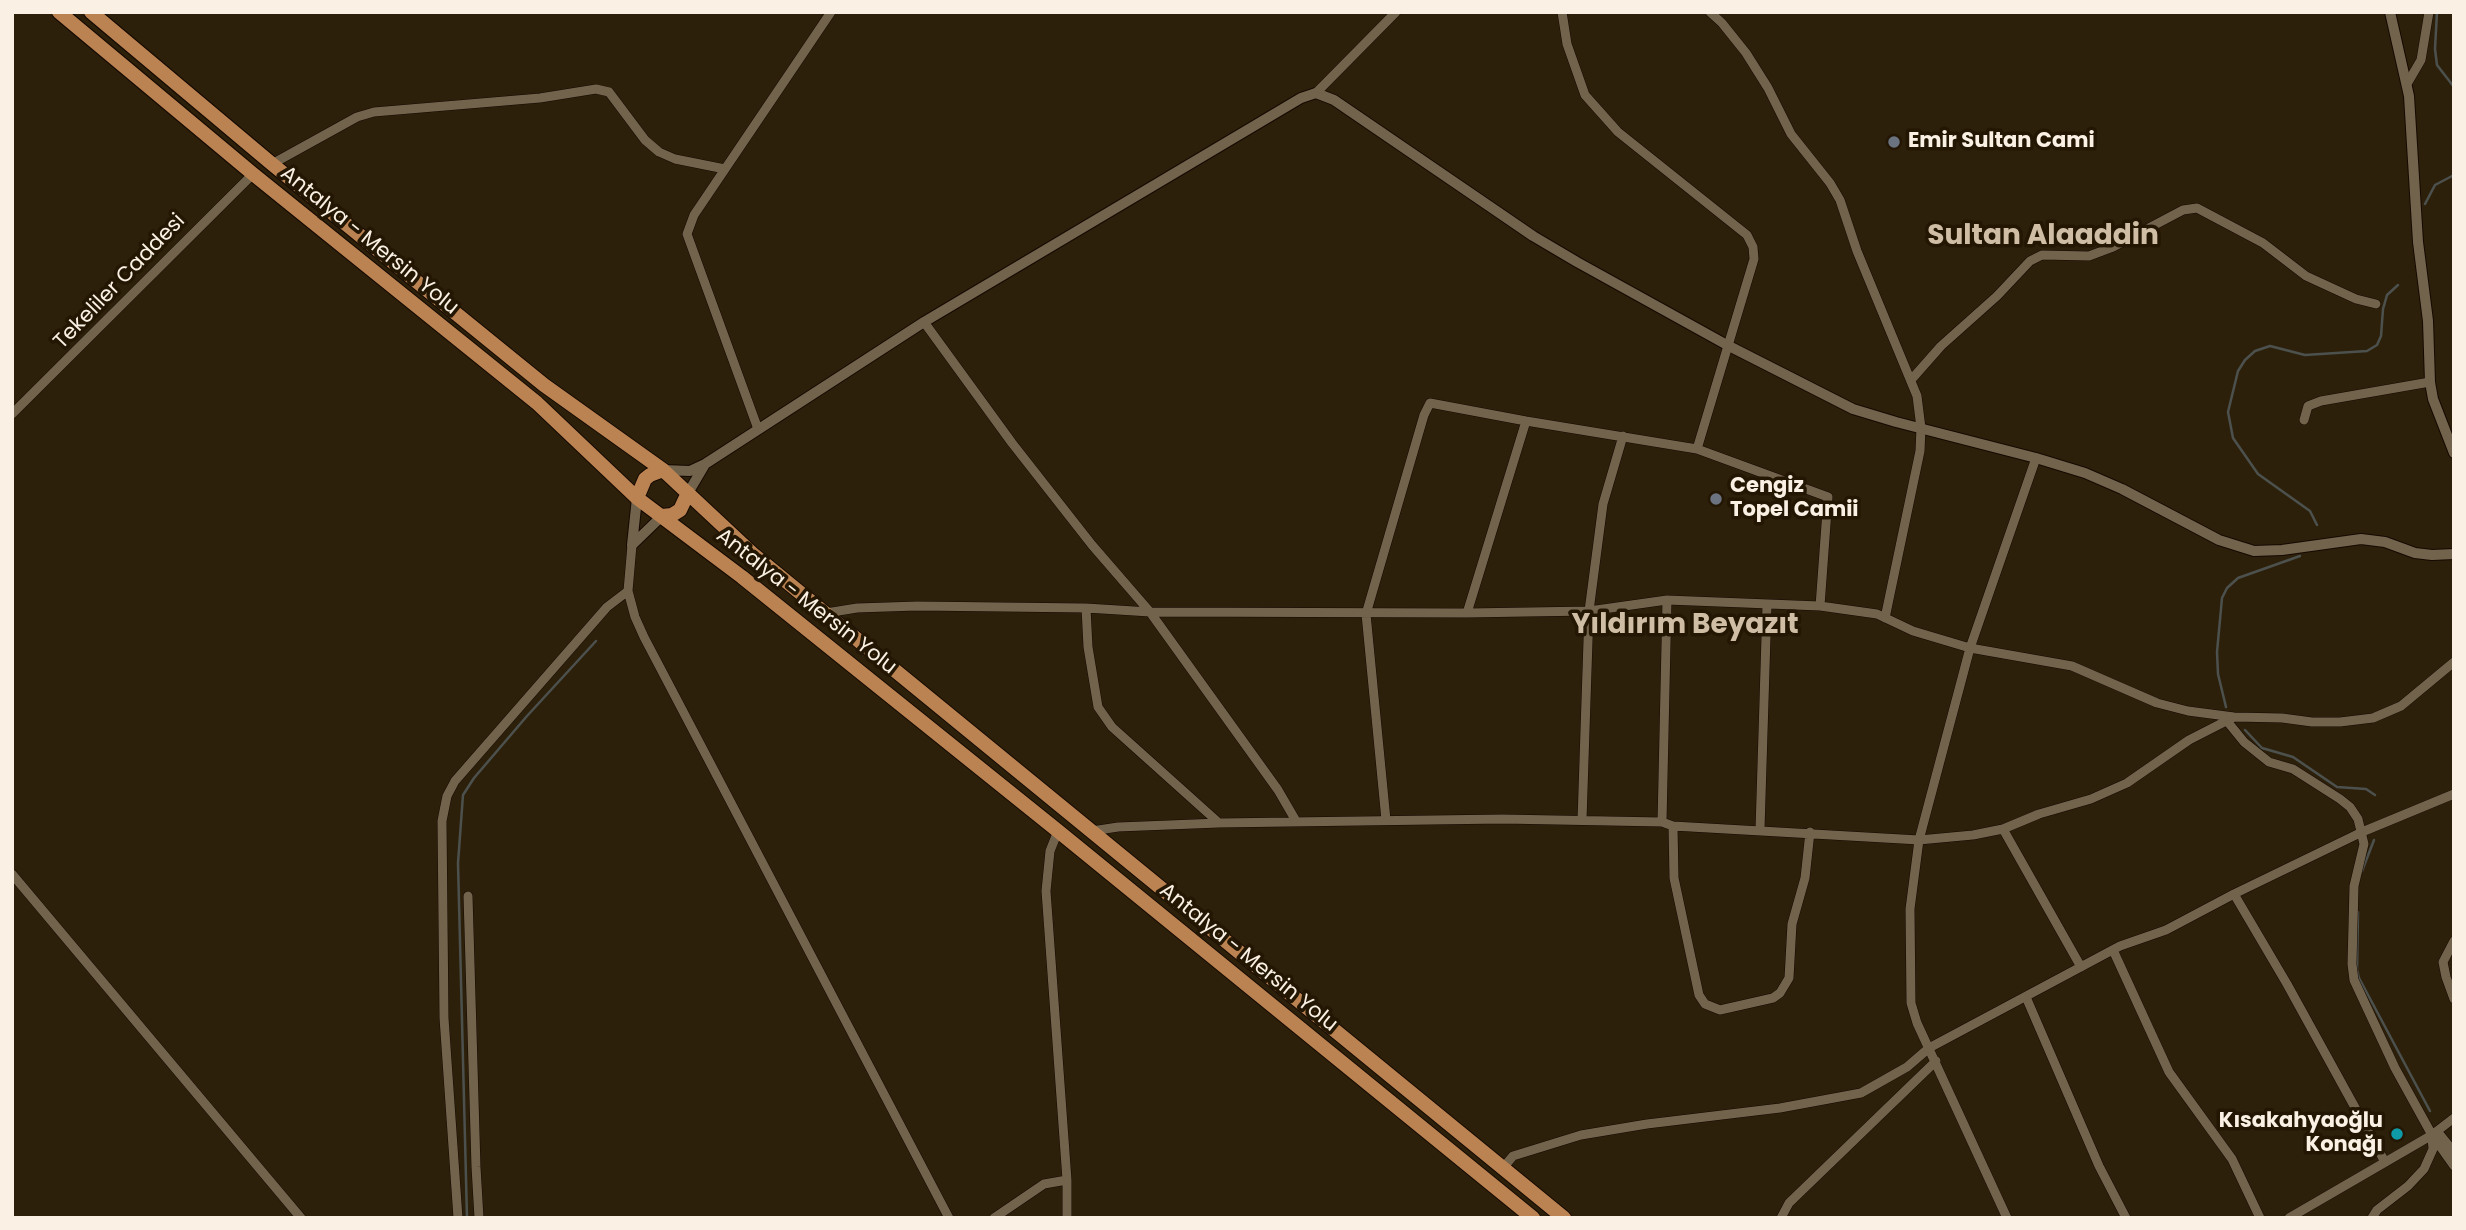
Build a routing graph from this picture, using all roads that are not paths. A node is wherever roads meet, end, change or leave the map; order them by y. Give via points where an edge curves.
1 (59, 12) edge
2 (91, 12) edge
3 (831, 12) edge
4 (1396, 12) edge
5 (1562, 12) edge
6 (1710, 12) edge
7 (2429, 12) edge
8 (2388, 13) edge
9 (2407, 84) junction
10 (1316, 93) junction
11 (272, 164) junction
12 (725, 169) junction
13 (253, 174) junction
14 (2376, 303) dead end
15 (924, 322) junction
16 (1727, 345) junction
17 (1911, 380) junction
18 (2430, 382) junction
19 (12, 414) edge
20 (2304, 420) dead end
21 (1526, 421) junction
22 (1920, 428) junction
23 (758, 429) junction
24 (1623, 436) junction
25 (1697, 449) junction
26 (2454, 453) edge
27 (2036, 458) junction
28 (705, 464) junction
29 (663, 470) junction
30 (688, 493) junction
31 (638, 498) junction
32 (662, 516) junction
33 (632, 545) junction
34 (2454, 554) edge
35 (628, 591) junction
36 (1667, 600) junction
37 (1767, 605) junction
38 (1820, 606) junction
39 (1086, 608) junction
40 (1589, 611) junction
41 (1150, 612) junction
42 (826, 613) junction
43 (1467, 613) junction
44 (1366, 614) junction
45 (1885, 618) junction
46 (1970, 648) junction
47 (2454, 662) edge
48 (2230, 719) junction
49 (2454, 794) edge
50 (1386, 820) junction
51 (1582, 820) junction
52 (1296, 821) junction
53 (1662, 822) junction
54 (1219, 823) junction
55 (1673, 826) junction
56 (1760, 829) junction
57 (2003, 829) junction
58 (1058, 831) junction
59 (1090, 832) junction
60 (1810, 832) junction
61 (2362, 832) junction
62 (1919, 840) junction
63 (12, 874) edge
64 (2234, 894) junction
65 (468, 896) dead end
66 (2454, 941) edge
67 (2113, 950) junction
68 (2081, 967) junction
69 (2026, 998) junction
70 (2454, 999) edge
71 (1929, 1048) junction
72 (1936, 1061) junction
73 (2454, 1118) edge
74 (2434, 1133) junction
75 (2454, 1152) edge
76 (2385, 1162) junction
77 (2454, 1166) edge
78 (1503, 1168) junction
79 (1067, 1180) junction
80 (300, 1218) edge
81 (458, 1218) edge
82 (480, 1218) edge
83 (949, 1218) edge
84 (993, 1218) edge
85 (1067, 1218) edge
86 (1532, 1218) edge
87 (1564, 1218) edge
88 (1782, 1218) edge
89 (2007, 1218) edge
90 (2126, 1218) edge
91 (2260, 1218) edge
92 (2289, 1218) edge
93 (2372, 1218) edge

1 - 13 highway, Antalya - Mersin Yolu
2 - 11 highway, Antalya - Mersin Yolu
3 - 12 street
4 - 10 street
5 - 16 street via 1567,44 1585,95 1618,132 1747,234 1754,247
6 - 17 street via 1746,53 1791,134 1840,200
7 - 9 street via 2421,61
8 - 9 street
9 - 18 street
10 - 15 street
10 - 16 street via 1334,100 1533,236
11 - 12 street via 374,112 596,89 609,92 659,152
11 - 29 highway, Antalya - Mersin Yolu via 544,385
12 - 23 street via 694,215 687,234
13 - 19 street, Tekeliler Caddesi
13 - 31 highway, Antalya - Mersin Yolu via 537,403
14 - 17 street via 2306,276 2263,243 2197,208 2183,210 2089,256 2042,255 2030,261
15 - 23 street
15 - 41 street via 1028,463
16 - 22 street via 1853,409
16 - 25 street
17 - 22 street
18 - 20 street via 2321,401 2308,406
18 - 26 street
21 - 24 street
21 - 43 street
21 - 44 street via 1430,403
22 - 27 street
22 - 45 street via 1920,451
23 - 28 street
24 - 25 street
24 - 40 street via 1603,504
25 - 38 street via 1828,497
27 - 34 street via 2097,479 2219,540 2254,551 2361,539 2415,553
27 - 46 street
28 - 29 street via 690,471
28 - 30 street
29 - 30 highway, Antalya - Mersin Yolu
29 - 31 highway via 645,479
30 - 32 highway via 680,510
30 - 42 highway, Antalya - Mersin Yolu
31 - 32 highway, Antalya - Mersin Yolu
31 - 33 street
32 - 33 street
32 - 58 highway, Antalya - Mersin Yolu
33 - 35 street
35 - 81 street via 607,607 455,780 447,796 442,833 444,1018
35 - 83 street via 644,637
36 - 37 street
36 - 40 street
36 - 53 street
37 - 38 street
37 - 56 street
38 - 45 street
39 - 41 street
39 - 42 street via 917,606
39 - 54 street via 1098,707 1112,727
40 - 43 street
40 - 51 street
41 - 44 street
41 - 52 street
42 - 59 highway, Antalya - Mersin Yolu
43 - 44 street
44 - 50 street
45 - 46 street
46 - 48 street via 2072,666 2157,703
46 - 62 street
47 - 48 street via 2401,706 2373,718 2330,722
48 - 57 street via 2189,740 2127,783
48 - 61 street via 2245,742 2269,762 2293,769 2345,802
49 - 61 street
50 - 51 street
50 - 52 street
51 - 53 street
52 - 54 street
53 - 55 street
54 - 59 street
55 - 56 street
55 - 60 street via 1674,878 1699,995 1705,1004 1720,1010 1773,998 1788,978 1791,924 1805,878
56 - 60 street
57 - 62 street
57 - 68 street
58 - 79 street via 1050,851 1046,891
58 - 86 highway, Antalya - Mersin Yolu
59 - 78 highway, Antalya - Mersin Yolu
60 - 62 street
61 - 64 street
61 - 74 street via 2364,849 2354,886 2354,980 2395,1068
62 - 71 street via 1910,909 1911,1003
63 - 80 street
64 - 67 street via 2166,930
64 - 76 street
65 - 82 street
66 - 70 street via 2444,962
67 - 68 street
67 - 91 street via 2169,1072 2231,1159
68 - 69 street
69 - 71 street
69 - 90 street
71 - 72 street
71 - 78 street via 1907,1068 1861,1093 1581,1135 1513,1156
72 - 88 street via 1789,1203
72 - 89 street
73 - 74 street
74 - 75 street
74 - 76 street
74 - 77 street
74 - 93 street via 2424,1169
76 - 92 street
78 - 87 highway, Antalya - Mersin Yolu
79 - 84 street via 1044,1184
79 - 85 street

